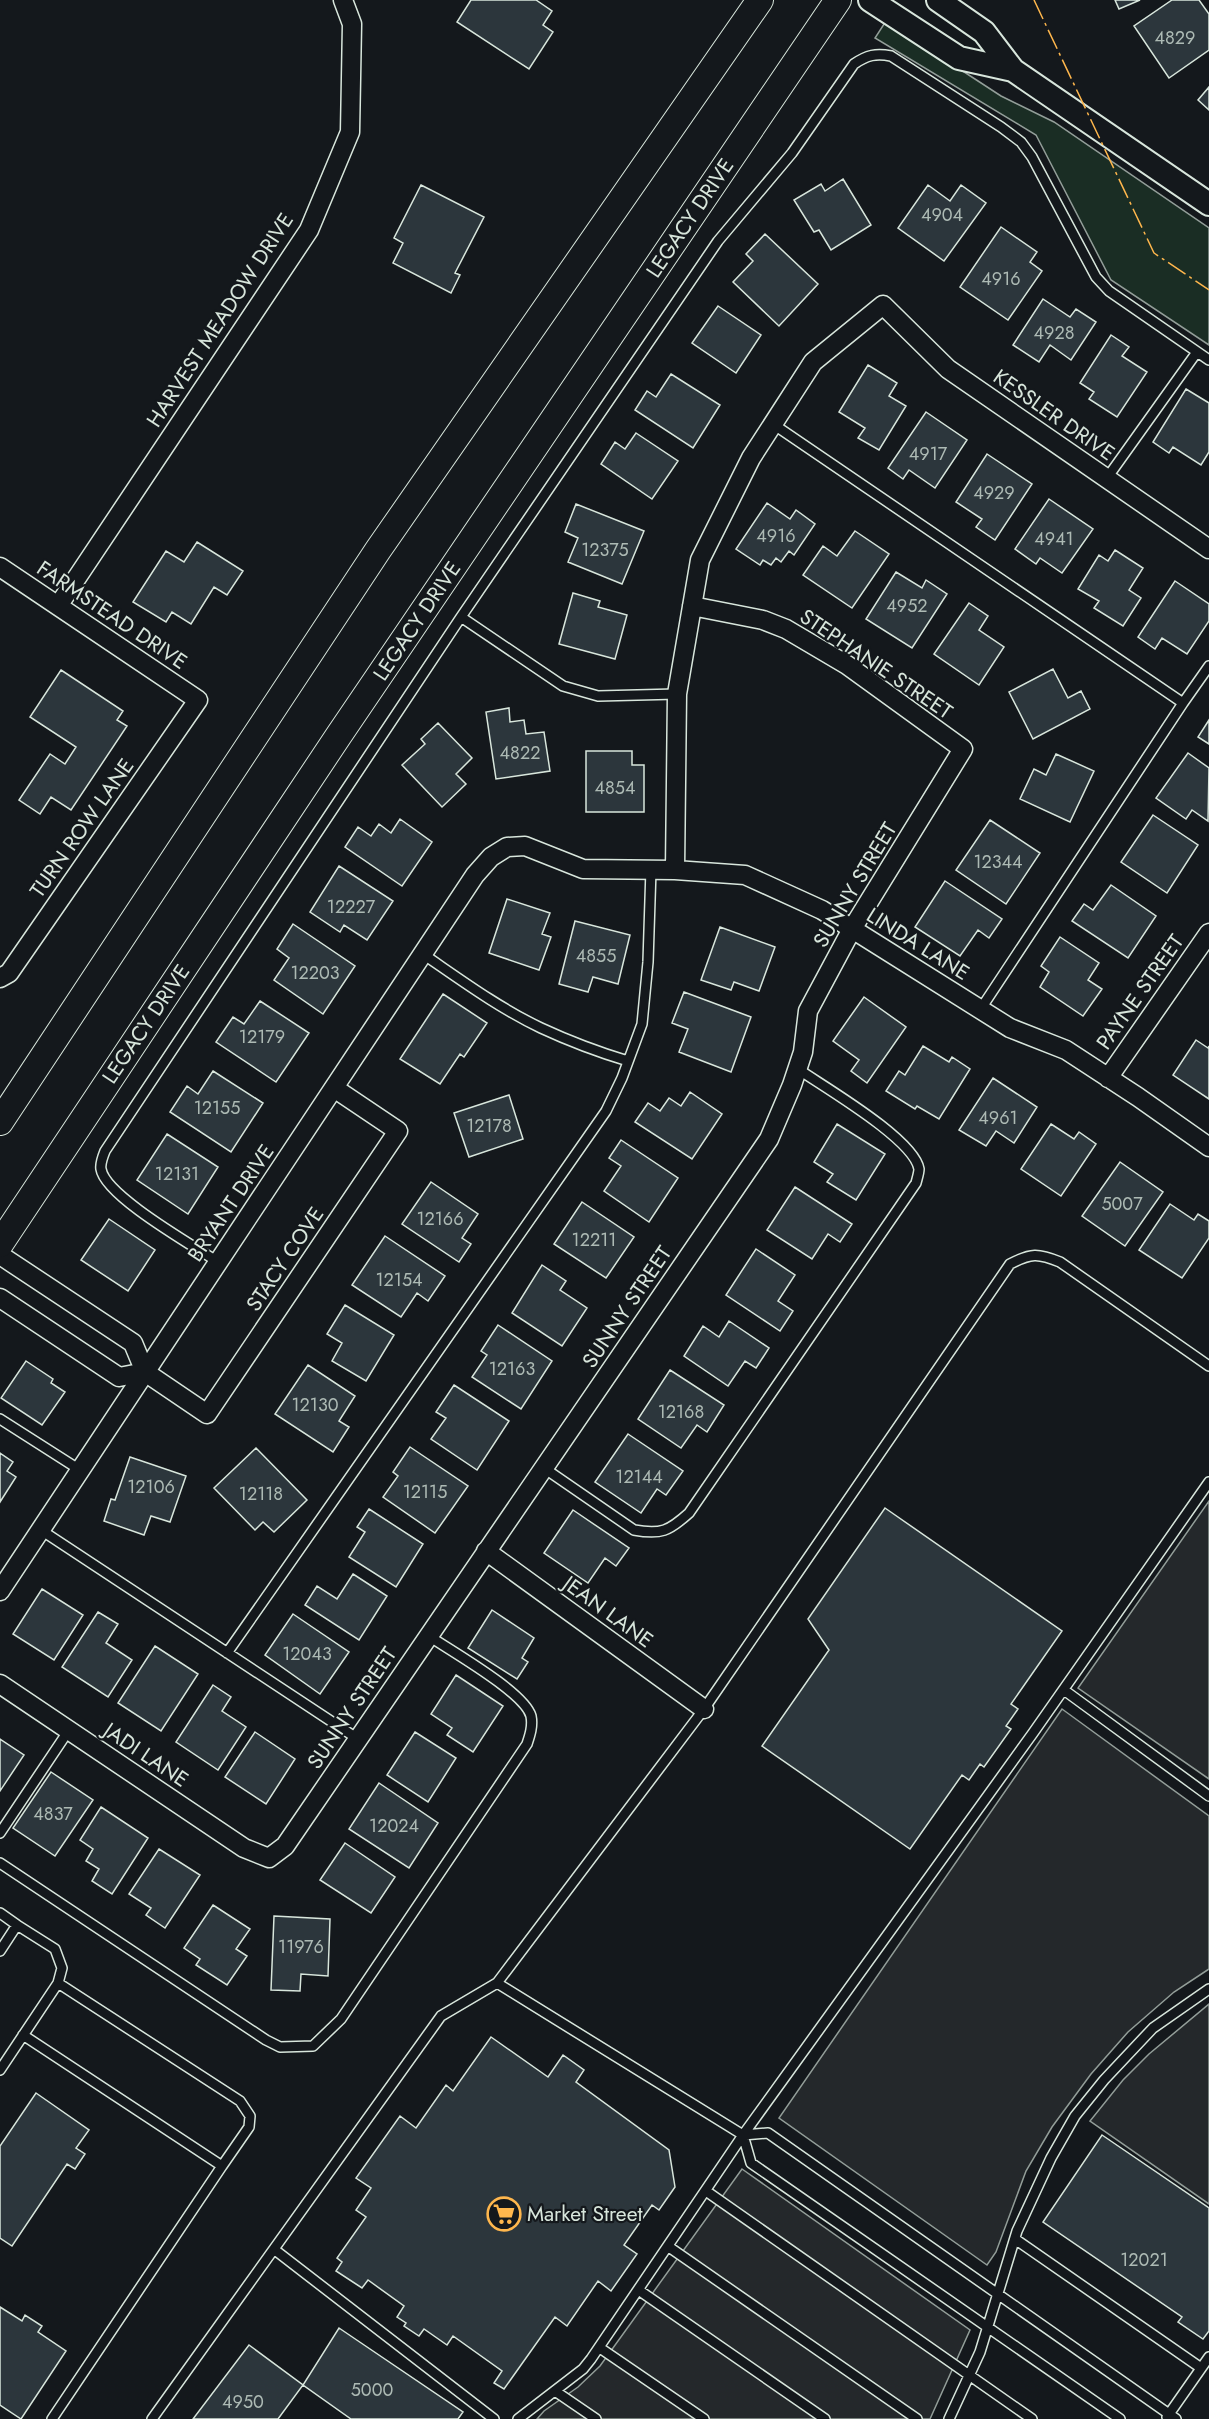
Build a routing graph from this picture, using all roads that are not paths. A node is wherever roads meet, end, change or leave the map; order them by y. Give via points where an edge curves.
1 (343, 0) edge
2 (760, 0) edge
3 (838, 0) edge
4 (870, 0) edge
5 (939, 0) edge
6 (1013, 70) junction
7 (1209, 204) edge
8 (1197, 352) junction
9 (1209, 360) edge
10 (773, 424) junction
11 (1107, 478) junction
12 (1209, 549) edge
13 (0, 567) edge
14 (58, 606) junction
15 (692, 606) junction
16 (461, 617) junction
17 (1209, 666) edge
18 (677, 694) junction
19 (198, 700) joint
20 (1183, 704) junction
21 (963, 749) joint
22 (507, 847) joint
23 (651, 869) junction
24 (675, 870) junction
25 (852, 929) junction
26 (1209, 933) edge
27 (423, 954) junction
28 (0, 978) edge
29 (980, 1010) junction
30 (628, 1061) junction
31 (798, 1069) junction
32 (1108, 1078) junction
33 (334, 1088) junction
34 (0, 1122) edge
35 (1209, 1147) edge
36 (0, 1244) edge
37 (0, 1255) edge
38 (218, 1262) junction
39 (0, 1298) edge
40 (1209, 1366) edge
41 (145, 1372) junction
42 (0, 1419) edge
43 (544, 1468) junction
44 (80, 1470) junction
45 (1209, 1482) edge
46 (41, 1530) junction
47 (486, 1551) junction
48 (0, 1591) edge
49 (429, 1636) junction
50 (227, 1653) junction
51 (0, 1684) edge
52 (1064, 1690) junction
53 (704, 1709) junction
54 (69, 1730) junction
55 (358, 1739) junction
56 (1209, 1796) edge
57 (0, 1833) edge
58 (269, 1858) joint
59 (0, 1863) edge
60 (0, 1913) edge
61 (17, 1925) junction
62 (0, 1951) edge
63 (58, 1983) junction
64 (497, 1983) junction
65 (1209, 1989) edge
66 (23, 2035) junction
67 (0, 2070) edge
68 (743, 2135) junction
69 (222, 2166) junction
70 (706, 2191) junction
71 (1015, 2239) junction
72 (669, 2247) junction
73 (275, 2250) junction
74 (640, 2291) junction
75 (998, 2296) junction
76 (988, 2326) junction
77 (600, 2348) junction
78 (1206, 2362) edge
79 (970, 2375) junction
80 (555, 2391) junction
81 (1170, 2417) edge
82 (52, 2419) edge
83 (152, 2419) edge
84 (494, 2419) edge
85 (518, 2419) edge
86 (596, 2419) edge
87 (704, 2419) edge
88 (825, 2419) edge
89 (917, 2419) edge
90 (949, 2419) edge
91 (1032, 2419) edge
92 (1120, 2419) edge

1 - 14 street, HARVEST MEADOW DRIVE via 352,24 350,132 309,230
2 - 34 main road via 378,550
3 - 36 main road, LEGACY DRIVE via 339,735
4 - 6 street via 959,58
5 - 6 street via 984,32
6 - 7 street
8 - 9 lane
8 - 11 lane
8 - 16 lane via 1096,278 1021,142 891,56 866,56 854,64 792,153 718,241
10 - 11 street, KESSLER DRIVE via 813,362 883,305 948,369
10 - 15 street via 751,458 699,560
10 - 20 lane
11 - 12 street, KESSLER DRIVE
13 - 14 street, FARMSTEAD DRIVE
14 - 19 street, FARMSTEAD DRIVE
15 - 18 street
15 - 21 street, STEPHANIE STREET via 763,620 786,629 847,665
16 - 18 lane via 563,686 598,696
16 - 38 lane via 105,1151 101,1169 107,1184
17 - 20 lane
18 - 24 street
19 - 28 street, TURN ROW LANE via 9,973
20 - 29 lane
21 - 25 street, SUNNY STREET
22 - 23 street, LINDA LANE via 525,846 583,869
22 - 27 street, BRYANT DRIVE via 491,857 475,875
23 - 24 street, LINDA LANE
23 - 30 lane via 642,1024
24 - 25 street, LINDA LANE via 745,875 822,910
25 - 29 street, LINDA LANE
25 - 31 street, SUNNY STREET via 808,1011
26 - 32 street, PAYNE STREET
27 - 30 lane via 540,1028
27 - 33 street, BRYANT DRIVE
29 - 32 street, LINDA LANE via 1010,1028 1066,1050
30 - 50 lane via 606,1111
31 - 43 street, SUNNY STREET via 769,1139
31 - 43 lane via 891,1133 915,1161 919,1170 916,1183 689,1513 674,1526 663,1532 634,1530
32 - 35 street, LINDA LANE
33 - 38 street, BRYANT DRIVE
33 - 41 street, STACY COVE via 398,1131 207,1414
37 - 41 street via 133,1343
38 - 41 street, BRYANT DRIVE
39 - 41 street via 119,1377
40 - 53 lane via 1060,1262 1041,1254 1025,1256 1010,1264
41 - 44 street, BRYANT DRIVE
42 - 44 lane
43 - 47 street, SUNNY STREET
44 - 46 street, BRYANT DRIVE
45 - 52 lane
46 - 48 street, BRYANT DRIVE
46 - 50 lane
47 - 49 street, SUNNY STREET
47 - 53 street, JEAN LANE
49 - 55 street, SUNNY STREET
49 - 59 lane via 523,1704 531,1716 527,1744 341,2019 313,2046 280,2047 266,2040
50 - 55 lane
51 - 54 street, JADI LANE
52 - 56 lane
52 - 68 lane
53 - 64 lane
54 - 57 lane
54 - 58 street, JADI LANE via 244,1848
55 - 58 street, SUNNY STREET via 285,1846
60 - 61 lane
61 - 62 lane
61 - 63 lane via 55,1949 62,1968
63 - 66 lane
63 - 69 lane via 240,2102 250,2116 249,2127
64 - 68 lane
64 - 73 lane via 441,2016
65 - 71 lane via 1153,2028 1075,2116 1051,2158
66 - 67 lane
66 - 69 lane
68 - 70 lane
68 - 75 lane via 768,2133
68 - 76 lane via 751,2163
69 - 82 lane
70 - 72 lane
70 - 79 lane
71 - 75 lane
71 - 78 lane
72 - 74 lane
72 - 89 lane
73 - 83 lane
73 - 84 lane
74 - 77 lane
74 - 88 lane
75 - 76 lane
75 - 81 lane
76 - 79 lane
76 - 92 lane
77 - 80 lane via 583,2369
77 - 87 lane
78 - 81 lane
79 - 90 lane
79 - 91 lane
80 - 85 lane
80 - 86 lane

